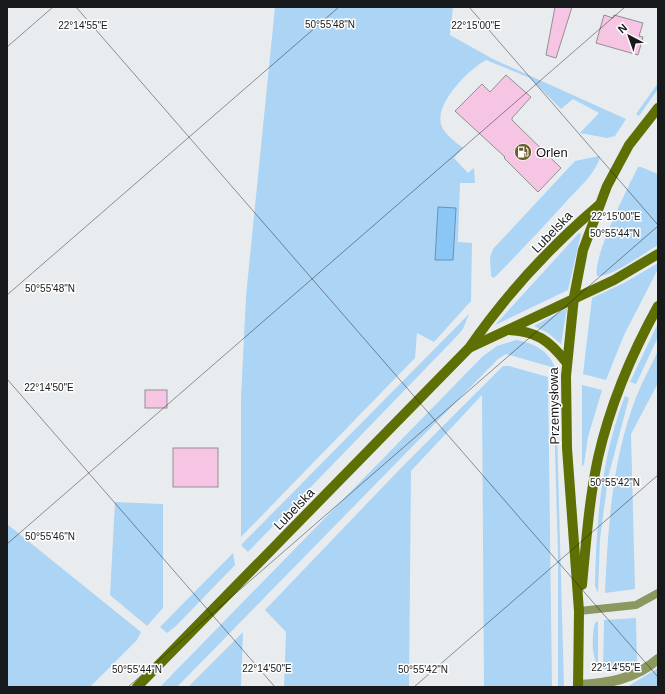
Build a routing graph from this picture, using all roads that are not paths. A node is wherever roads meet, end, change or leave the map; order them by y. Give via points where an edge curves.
1 (658, 108) edge
2 (599, 205) junction
3 (658, 254) edge
4 (574, 297) junction
5 (658, 306) edge
6 (506, 330) junction
7 (469, 348) junction
8 (566, 362) junction
9 (658, 593) edge
10 (579, 611) junction
11 (658, 659) edge
12 (578, 686) edge
13 (137, 687) edge

1 - 2 street, Lubelska via 622,156
2 - 4 street, Przemysłowa via 583,250
2 - 7 street, Lubelska via 577,223 509,295
3 - 4 street, Lubelska via 614,280
4 - 6 street, Lubelska
4 - 8 street, Przemysłowa
5 - 10 street, Przemysłowa via 620,388 598,458
6 - 7 street, Lubelska
6 - 8 street via 532,332 550,343
7 - 13 street, Lubelska
8 - 10 street, Przemysłowa via 567,448
9 - 10 lane via 636,605
10 - 12 street, Przemysłowa
11 - 12 street via 625,678

